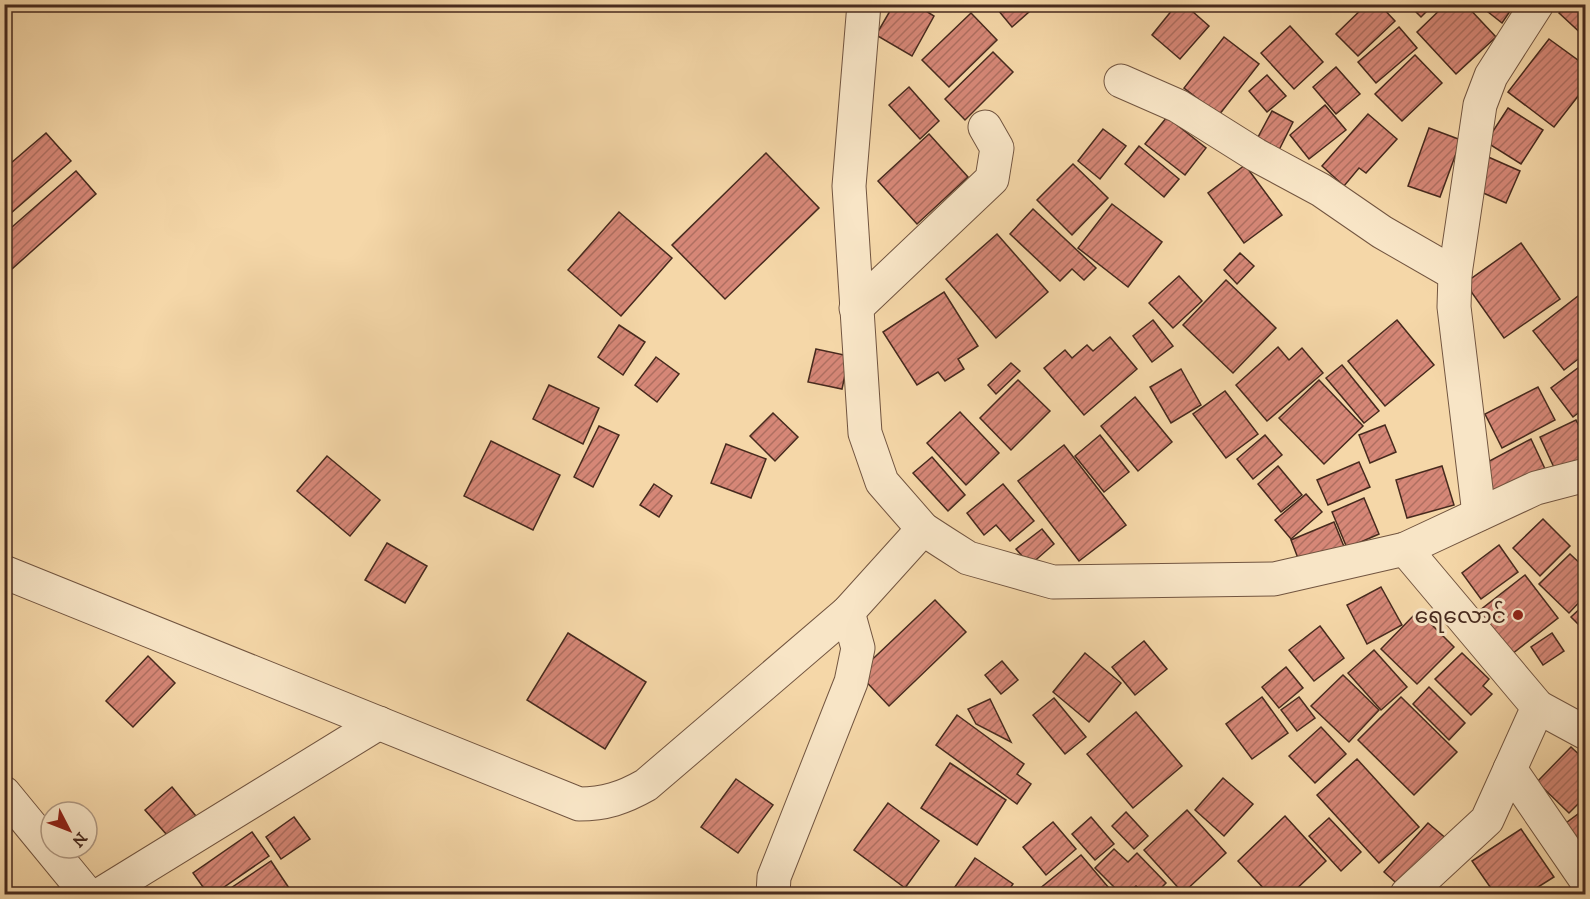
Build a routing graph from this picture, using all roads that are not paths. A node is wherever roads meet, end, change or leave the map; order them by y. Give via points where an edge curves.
1 (864, 4) edge
2 (1537, 4) edge
3 (1121, 81) dead end
4 (985, 127) dead end
5 (1455, 274) junction
6 (856, 308) junction
7 (1586, 475) edge
8 (1479, 514) junction
9 (923, 529) junction
10 (1405, 549) junction
11 (4, 572) edge
12 (848, 612) junction
13 (1538, 707) junction
14 (379, 723) junction
15 (1586, 733) edge
16 (1510, 769) junction
17 (4, 793) edge
18 (1586, 880) edge
19 (87, 894) edge
20 (101, 894) edge
21 (773, 894) edge
22 (1407, 894) edge

1 - 6 street via 849,186
2 - 5 street via 1491,76 1480,105
3 - 5 street via 1178,106
4 - 6 street via 997,148 992,179
5 - 8 street via 1454,307
6 - 9 street via 866,433 882,482
7 - 8 street via 1536,489
8 - 10 street
9 - 10 street via 968,558 1053,582 1274,579
9 - 12 street
10 - 13 street
11 - 14 street
12 - 14 street via 646,785 603,804 579,804
12 - 21 street via 858,648 851,682 774,877
13 - 15 street
13 - 16 street
14 - 20 street
16 - 18 street
16 - 22 street via 1487,820
17 - 19 street

